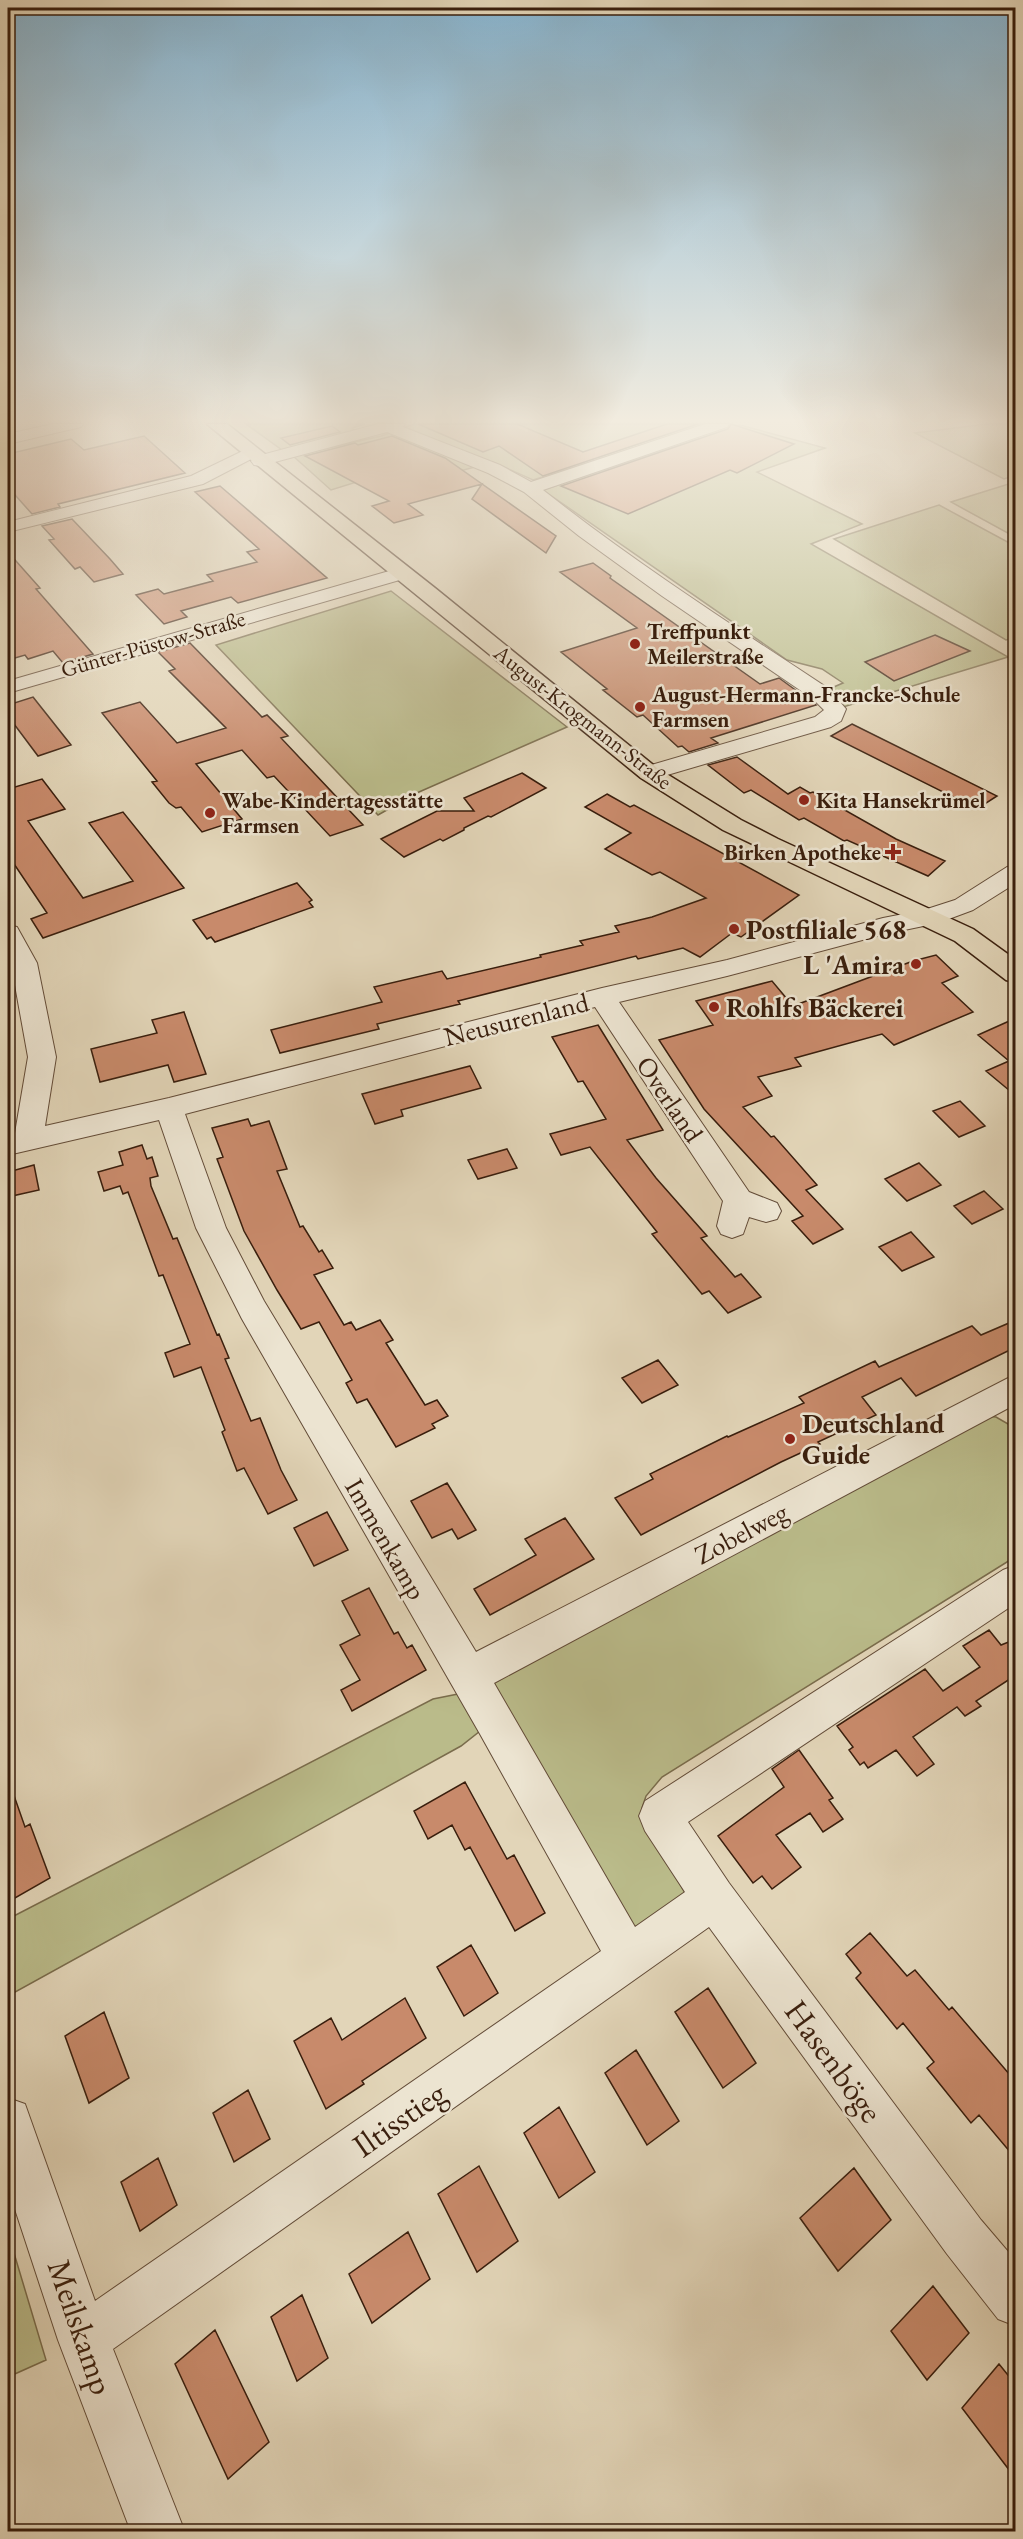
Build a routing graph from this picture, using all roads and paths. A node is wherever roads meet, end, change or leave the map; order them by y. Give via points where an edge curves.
1 (364, 542) edge
2 (600, 542) edge
3 (403, 573) junction
4 (8, 687) edge
5 (649, 773) junction
6 (1016, 872) edge
7 (929, 917) junction
8 (8, 933) edge
9 (1016, 975) edge
10 (602, 997) junction
11 (170, 1108) junction
12 (18, 1142) edge
13 (766, 1211) dead end
14 (1010, 1401) edge
15 (1016, 1582) edge
16 (467, 1677) junction
17 (714, 1898) junction
18 (629, 1958) junction
19 (8, 2121) edge
20 (1016, 2301) edge
21 (82, 2340) junction
22 (158, 2532) edge

1 - 3 main road, August-Krogmann-Straße
2 - 5 street via 826,698 835,709 833,716 823,722
3 - 4 street, Günter-Püstow-Straße
3 - 5 main road, August-Krogmann-Straße
5 - 7 main road, August-Krogmann-Straße via 732,825
6 - 7 street, Neusurenland via 964,905
7 - 9 main road, August-Krogmann-Straße via 964,935
7 - 10 street, Neusurenland
8 - 12 street via 24,963 42,1057
10 - 11 street, Neusurenland
10 - 13 street, Overland via 735,1213
11 - 12 street, Neusurenland
11 - 16 street, Immenkamp via 212,1228 253,1310
14 - 16 street, Zobelweg
15 - 17 street, Hasenböge via 660,1816
16 - 18 street, Immenkamp
17 - 18 street, Iltisstieg
17 - 20 street, Hasenböge via 964,2237
18 - 21 street, Iltisstieg
19 - 21 street, Meilskamp
21 - 22 street, Meilskamp

